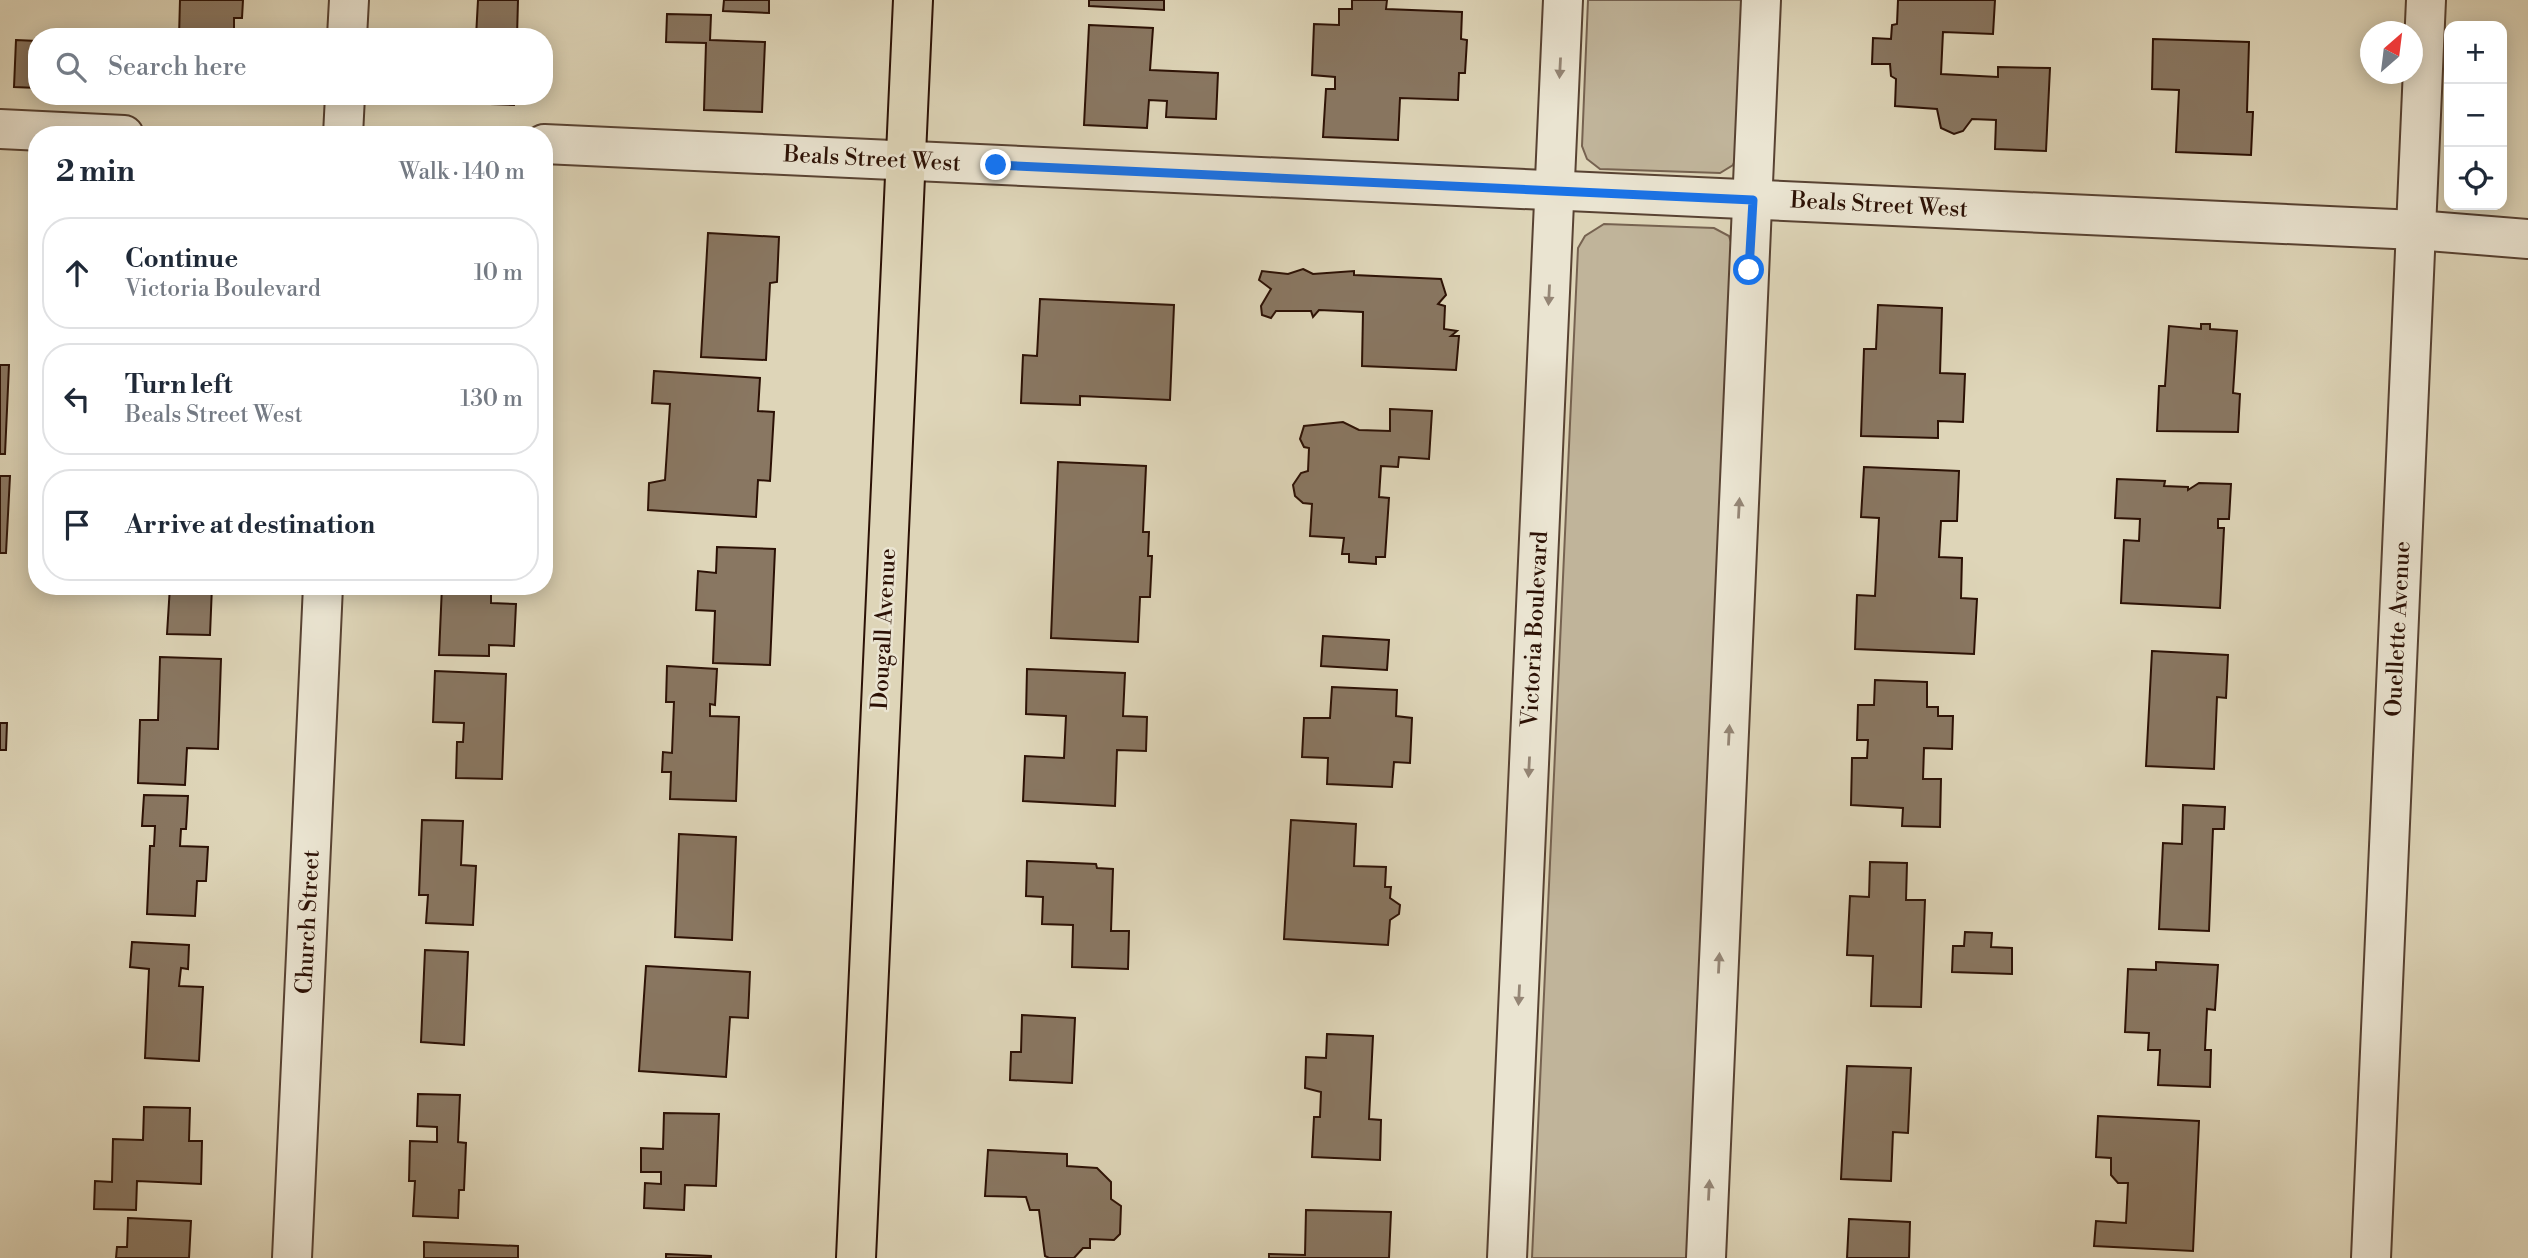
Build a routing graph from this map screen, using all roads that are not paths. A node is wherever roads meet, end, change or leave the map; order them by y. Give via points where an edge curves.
1 (349, 0) edge
2 (913, 0) edge
3 (1563, 0) edge
4 (1761, 0) edge
5 (2426, 0) edge
6 (347, 28) edge
7 (345, 105) edge
8 (343, 126) edge
9 (0, 129) edge
10 (28, 130) edge
11 (553, 145) edge
12 (906, 161) junction
13 (1554, 191) junction
14 (1753, 200) junction
15 (2416, 230) junction
16 (2528, 239) edge
17 (323, 595) edge
18 (292, 1258) edge
19 (856, 1258) edge
20 (1507, 1258) edge
21 (1706, 1258) edge
22 (2371, 1258) edge

1 - 6 street
2 - 12 main road, Dougall Avenue
3 -> 13 street, Victoria Boulevard
4 - 14 street
5 - 15 street, Ouellette Avenue
7 - 8 street
9 - 10 street
11 - 12 street, Beals Street West
12 - 13 street, Beals Street West
12 - 19 main road, Dougall Avenue
13 - 14 street, Beals Street West
13 -> 20 street, Victoria Boulevard
14 - 15 street, Beals Street West
21 -> 14 street
15 - 16 street, Beals Street West
15 - 22 street, Ouellette Avenue
17 - 18 street, Church Street

